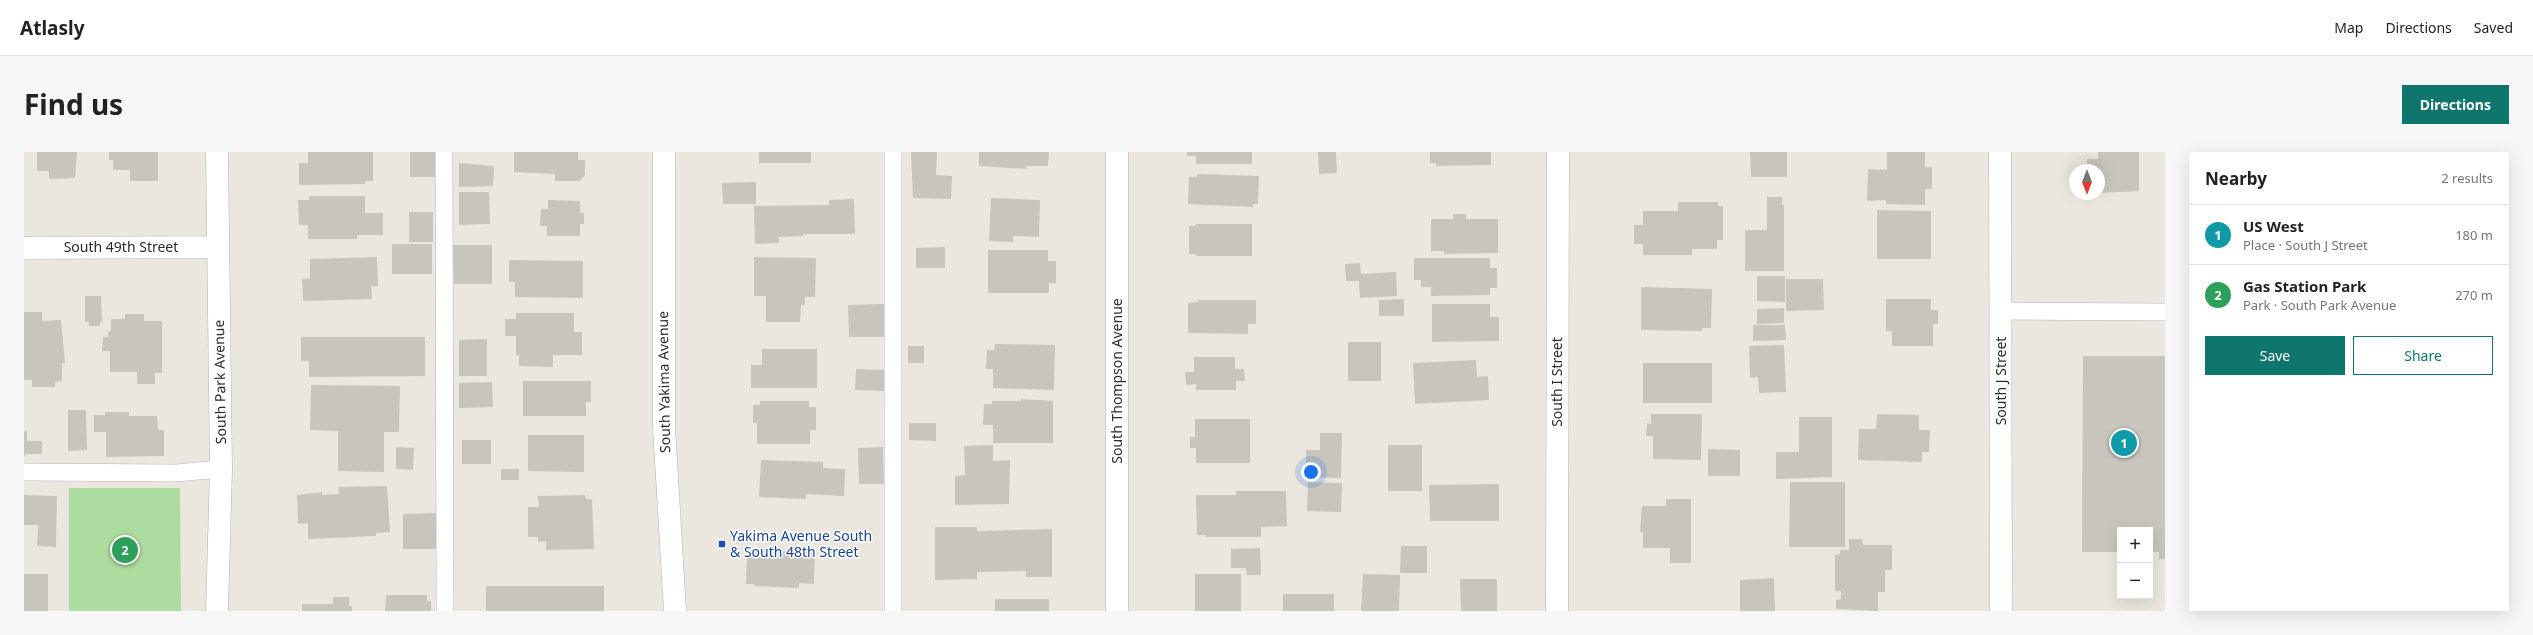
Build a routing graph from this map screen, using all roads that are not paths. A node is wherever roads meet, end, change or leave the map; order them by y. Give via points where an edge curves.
1 (217, 152) edge
2 (444, 152) edge
3 (664, 152) edge
4 (893, 152) edge
5 (1117, 152) edge
6 (1558, 152) edge
7 (2000, 152) edge
8 (218, 247) junction
9 (24, 248) edge
10 (2001, 311) junction
11 (2165, 312) edge
12 (221, 469) junction
13 (24, 472) edge
14 (217, 611) edge
15 (444, 611) edge
16 (675, 611) edge
17 (893, 611) edge
18 (1117, 611) edge
19 (1557, 611) edge
20 (2001, 611) edge

1 - 8 street, South Park Avenue
2 - 15 lane
3 - 16 street, South Yakima Avenue via 664,427
4 - 17 lane
5 - 18 street, South Thompson Avenue
6 - 19 street, South I Street
7 - 10 street, South J Street
8 - 9 street, South 49th Street
8 - 12 street, South Park Avenue
10 - 11 lane
10 - 20 street, South J Street
12 - 13 lane via 176,473
12 - 14 street, South Park Avenue

